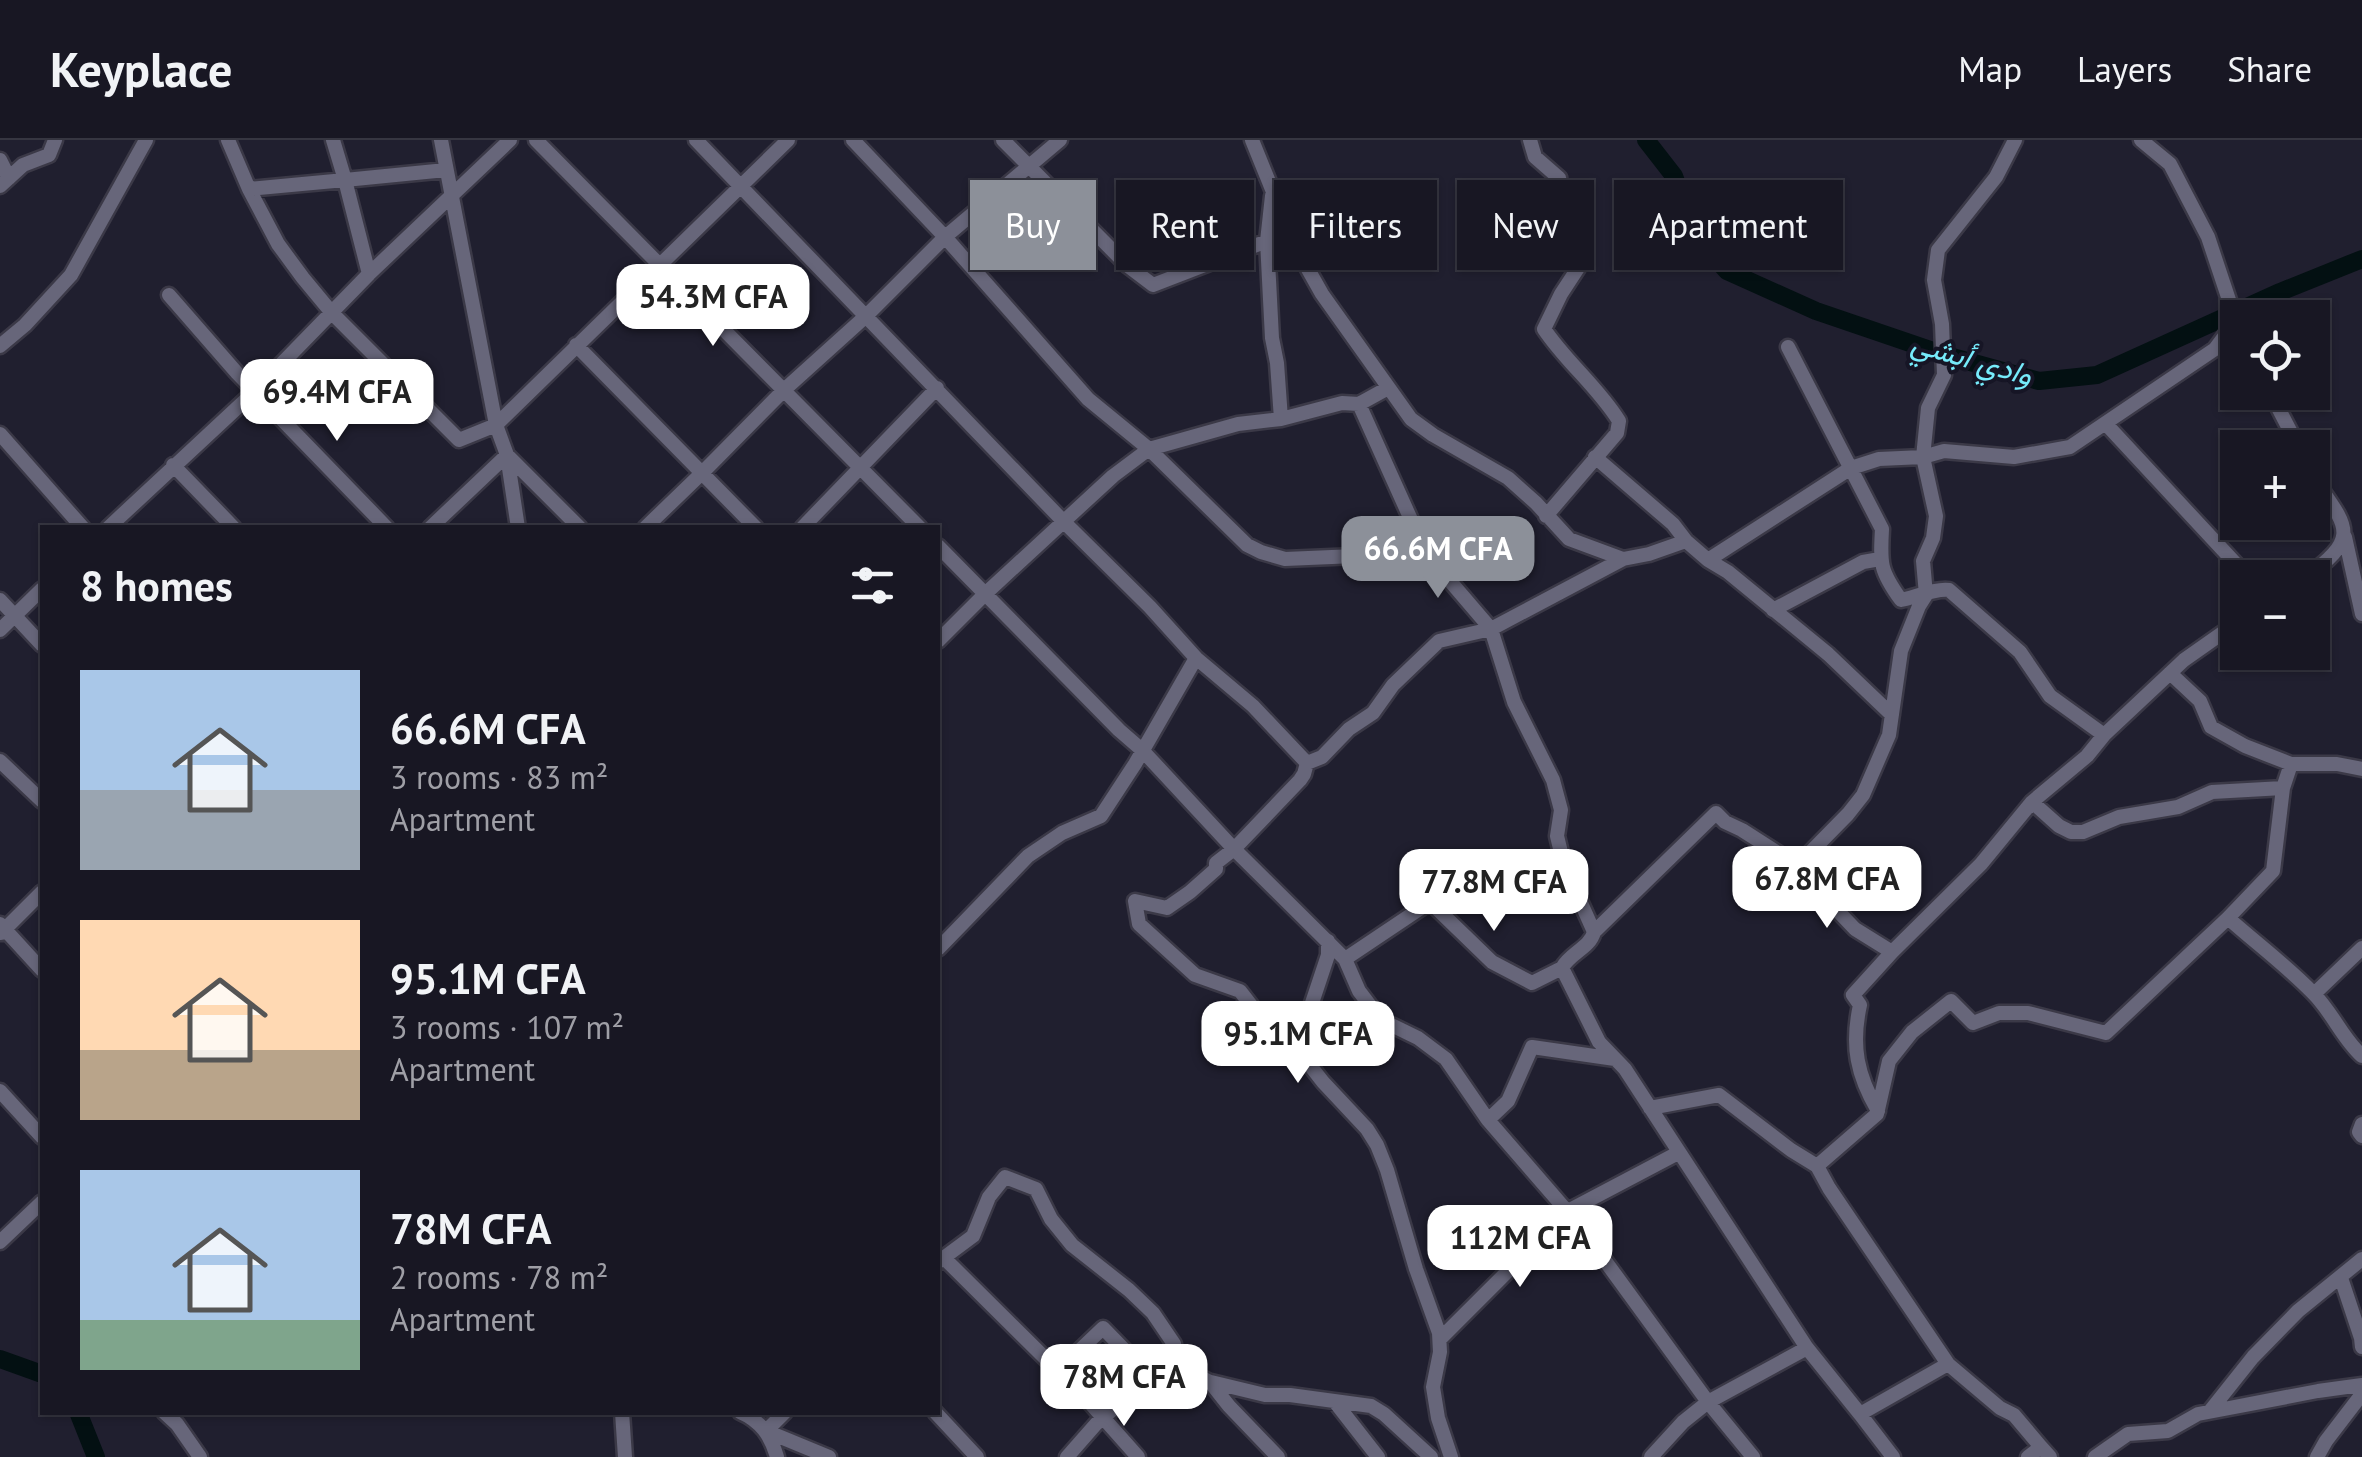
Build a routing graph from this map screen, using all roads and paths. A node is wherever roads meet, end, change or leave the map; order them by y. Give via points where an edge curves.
1 (54, 140) edge
2 (146, 140) edge
3 (228, 140) edge
4 (333, 140) edge
5 (441, 140) edge
6 (510, 140) edge
7 (536, 140) edge
8 (696, 140) edge
9 (788, 140) edge
10 (853, 140) edge
11 (1002, 140) edge
12 (1060, 140) edge
13 (1252, 140) edge
14 (1530, 140) edge
15 (2015, 140) edge
16 (2141, 140) edge
17 (0, 160) edge
18 (1028, 167) junction
19 (446, 170) junction
20 (345, 180) junction
21 (4, 182) edge
22 (740, 187) junction
23 (250, 189) junction
24 (1272, 193) junction
25 (451, 196) junction
26 (944, 238) junction
27 (1267, 242) junction
28 (660, 265) junction
29 (369, 274) junction
30 (170, 295) dead end
31 (2229, 300) edge
32 (332, 313) junction
33 (866, 316) junction
34 (2220, 343) edge
35 (576, 345) junction
36 (0, 346) edge
37 (1788, 348) dead end
38 (937, 388) junction
39 (1388, 388) junction
40 (784, 390) junction
41 (255, 391) junction
42 (1359, 404) junction
43 (1281, 420) junction
44 (2106, 424) junction
45 (496, 425) junction
46 (0, 434) edge
47 (1149, 448) junction
48 (507, 456) junction
49 (1923, 456) junction
50 (1596, 457) junction
51 (174, 465) junction
52 (861, 467) junction
53 (1851, 468) junction
54 (704, 472) junction
55 (2330, 502) edge
56 (1546, 516) junction
57 (1065, 523) junction
58 (748, 524) edge
59 (80, 525) edge
60 (111, 525) edge
61 (231, 525) edge
62 (384, 525) edge
63 (433, 525) edge
64 (518, 525) edge
65 (577, 525) edge
66 (648, 525) edge
67 (805, 525) edge
68 (917, 525) edge
69 (2345, 534) junction
70 (1686, 541) junction
71 (940, 548) edge
72 (1426, 554) junction
73 (1623, 559) junction
74 (1708, 560) junction
75 (1880, 560) junction
76 (2232, 560) edge
77 (2328, 560) edge
78 (40, 591) edge
79 (984, 594) junction
80 (1926, 595) junction
81 (0, 600) edge
82 (1773, 610) junction
83 (2362, 614) edge
84 (15, 615) junction
85 (1492, 629) junction
86 (0, 630) edge
87 (2220, 635) edge
88 (940, 639) edge
89 (40, 643) edge
90 (1196, 658) junction
91 (2170, 673) junction
92 (1892, 716) junction
93 (2104, 735) junction
94 (1142, 750) junction
95 (0, 760) edge
96 (1307, 763) junction
97 (2292, 764) junction
98 (2362, 769) edge
99 (2283, 788) junction
100 (40, 799) edge
101 (2032, 802) junction
102 (1234, 849) junction
103 (1796, 867) junction
104 (40, 894) edge
105 (2228, 918) junction
106 (2, 929) edge
107 (1594, 932) junction
108 (1328, 941) junction
109 (940, 947) edge
110 (2362, 948) edge
111 (1892, 952) junction
112 (1346, 959) junction
113 (40, 968) edge
114 (1562, 968) junction
115 (2314, 994) junction
116 (1296, 1048) junction
117 (2362, 1056) edge
118 (1615, 1058) junction
119 (0, 1090) edge
120 (1650, 1108) junction
121 (1878, 1111) junction
122 (1488, 1120) junction
123 (2362, 1124) edge
124 (40, 1135) edge
125 (2362, 1136) edge
126 (1678, 1153) junction
127 (1817, 1166) junction
128 (40, 1204) edge
129 (1568, 1210) junction
130 (0, 1242) edge
131 (940, 1258) edge
132 (2362, 1258) edge
133 (940, 1260) edge
134 (2341, 1278) junction
135 (1440, 1339) junction
136 (2362, 1347) edge
137 (1807, 1348) junction
138 (1167, 1354) dead end
139 (1948, 1364) junction
140 (1060, 1369) junction
141 (1156, 1369) dead end
142 (1210, 1382) junction
143 (2362, 1385) edge
144 (2362, 1394) edge
145 (1335, 1402) junction
146 (1708, 1402) junction
147 (2210, 1411) junction
148 (1860, 1414) junction
149 (167, 1415) edge
150 (622, 1415) edge
151 (747, 1415) edge
152 (782, 1415) edge
153 (938, 1415) edge
154 (1103, 1418) junction
155 (766, 1431) junction
156 (2040, 1454) edge
157 (200, 1457) edge
158 (625, 1457) edge
159 (777, 1457) edge
160 (829, 1457) edge
161 (976, 1457) edge
162 (1067, 1457) edge
163 (1138, 1457) edge
164 (1278, 1457) edge
165 (1378, 1457) edge
166 (1432, 1457) edge
167 (1451, 1457) edge
168 (1650, 1457) edge
169 (1753, 1457) edge
170 (1893, 1457) edge
171 (2095, 1457) edge
172 (2317, 1457) edge

1 - 21 street via 50,155 23,165
2 - 36 street via 71,276
3 - 23 street
4 - 20 street
5 - 19 street
6 - 25 street
7 - 28 street
8 - 22 street
9 - 22 street
10 - 26 street
11 - 18 street
12 - 18 street
13 - 24 street
14 - 50 street via 1535,157 1559,178 1549,199 1578,268 1544,329 1619,421
15 - 49 street via 1996,177 1938,250 1934,280 1944,374 1928,408
16 - 31 street via 2170,164 2208,237
17 - 21 street
18 - 26 street
18 - 27 street via 1153,285
19 - 20 street
19 - 25 street
20 - 23 street
20 - 29 street
22 - 28 street
22 - 33 street
23 - 32 street via 278,244
24 - 27 street
24 - 39 street via 1322,294
25 - 29 street
25 - 45 street
26 - 33 street
26 - 47 street via 1088,400
27 - 43 street
28 - 35 street
28 - 40 street
29 - 32 street
30 - 41 street
32 - 41 street
32 - 45 street via 459,440
33 - 38 street
33 - 40 street
34 - 44 street
35 - 45 street
35 - 54 street
37 - 53 street
38 - 52 street
38 - 57 street
39 - 42 street
39 - 56 street via 1412,419 1508,478
40 - 52 street
40 - 54 street
41 - 51 street
41 - 62 street
42 - 43 street
42 - 72 street
43 - 47 street via 1238,424
44 - 49 street via 2070,447 2038,455
44 - 76 street
45 - 48 street
46 - 59 street
47 - 57 street
47 - 72 street via 1261,552 1285,559
48 - 63 street
48 - 64 street
48 - 65 street
49 - 53 street via 1880,458
49 - 80 street via 1936,516 1923,560
50 - 56 street
50 - 70 street
51 - 60 street
51 - 61 street
52 - 67 street
52 - 68 street
53 - 74 street
53 - 75 street via 1882,529
54 - 58 street
54 - 66 street
55 - 69 street
56 - 73 street via 1569,540
57 - 79 street
57 - 90 street
69 - 77 street
69 - 83 street
70 - 73 street
70 - 74 street
71 - 79 street
72 - 85 street
73 - 85 street
74 - 82 street
75 - 80 street via 1901,600
75 - 82 street via 1863,562
78 - 84 street
79 - 88 street
79 - 94 street
80 - 92 street via 1902,650
80 - 93 street via 1949,590 2020,652 2050,696
81 - 84 street
82 - 92 street
84 - 86 street
84 - 89 street
85 - 96 street via 1440,641 1392,685 1373,713
85 - 107 street via 1514,702 1553,780 1561,810 1556,836
87 - 91 street
90 - 94 street
90 - 96 street
91 - 93 street
91 - 97 street via 2200,701 2211,728
92 - 103 street via 1863,795
93 - 101 street
94 - 102 street
94 - 109 street via 1101,816 1028,856
95 - 100 street
96 - 102 street via 1300,780
97 - 98 street
97 - 99 street
99 - 101 street via 2212,792 2083,832 2059,826
99 - 105 street via 2273,871
101 - 111 street via 1981,864
102 - 108 street
102 - 116 street via 1167,908 1135,901 1140,924 1195,975 1240,991
103 - 107 street via 1716,813
103 - 111 street via 1856,929
104 - 106 street
105 - 115 street
105 - 121 street via 2106,1033 2028,1013 1999,1013 1972,1023 1951,1001 1890,1060
106 - 113 street
107 - 114 street
108 - 112 street
108 - 116 street
110 - 115 street
111 - 121 street via 1854,994 1860,1005 1860,1075
112 - 114 street via 1430,902 1492,962 1532,983
112 - 122 street via 1358,991 1381,1020 1446,1059
114 - 118 street via 1599,1042
115 - 117 street
116 - 135 street via 1377,1145
118 - 120 street
118 - 122 street via 1532,1046 1508,1102
119 - 124 street
120 - 126 street
120 - 127 street via 1719,1095
121 - 127 street
122 - 129 street
123 - 125 street
126 - 129 street
126 - 137 street
127 - 139 street
128 - 130 street
129 - 135 street
129 - 146 street
131 - 138 street via 974,1236 989,1197 1005,1178 1036,1189 1072,1245 1153,1313 1174,1344
132 - 134 street
133 - 140 street
134 - 136 street
134 - 147 street via 2298,1311
135 - 167 street via 1433,1387
137 - 146 street
137 - 148 street
139 - 148 street
139 - 156 street via 2014,1415
140 - 142 street via 1104,1328 1140,1366 1172,1363
140 - 154 street
141 - 154 street
142 - 145 street
142 - 164 street
143 - 147 street
144 - 172 street
145 - 165 street
145 - 166 street via 1378,1409
146 - 168 street
146 - 169 street
147 - 171 street via 2168,1432 2128,1434
148 - 170 street
149 - 157 street
150 - 158 street
151 - 155 street
152 - 155 street
153 - 161 street
154 - 162 street
154 - 163 street
155 - 159 street
155 - 160 street

